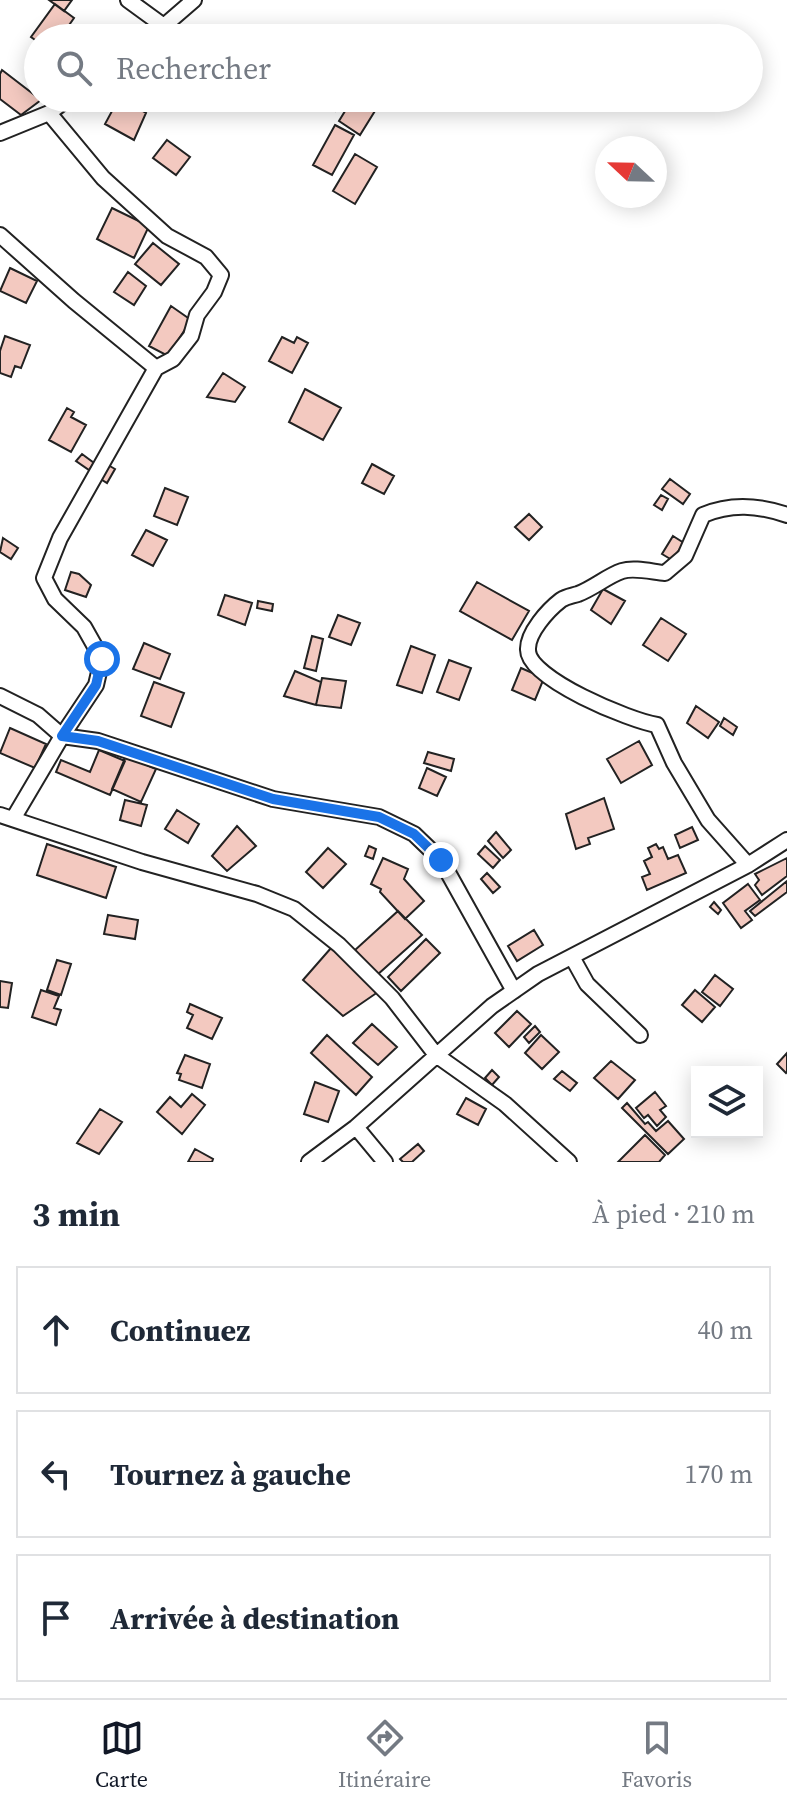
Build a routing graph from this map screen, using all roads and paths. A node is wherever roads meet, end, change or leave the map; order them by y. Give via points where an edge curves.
1 (128, 0) edge
2 (194, 0) edge
3 (161, 24) edge
4 (168, 24) edge
5 (49, 113) joint
6 (0, 133) edge
7 (0, 235) edge
8 (156, 368) junction
9 (787, 515) edge
10 (0, 696) edge
11 (62, 736) junction
12 (6, 817) edge
13 (787, 840) edge
14 (748, 865) junction
15 (572, 957) junction
16 (514, 991) junction
17 (640, 1035) dead end
18 (436, 1055) junction
19 (356, 1127) junction
20 (309, 1162) edge
21 (385, 1162) edge
22 (569, 1162) edge

1 - 3 street
2 - 4 street
5 - 6 street
5 - 8 street via 103,178 167,236 206,257 221,275 191,336 173,359
7 - 8 street
8 - 11 street via 60,538 44,578 102,659 96,685
9 - 14 street via 749,506 703,515 685,556 665,573 625,570 565,597 530,637 527,652 532,665 557,682 639,722 657,725 708,820
10 - 11 street via 38,715
11 - 12 street
11 - 16 street via 98,741 273,799 379,817 414,834 441,860
12 - 18 street via 294,909 392,998
13 - 14 street
14 - 15 street
15 - 16 street
15 - 17 street via 587,984
16 - 18 street
18 - 19 street
18 - 22 street via 505,1104
19 - 20 street
19 - 21 street

